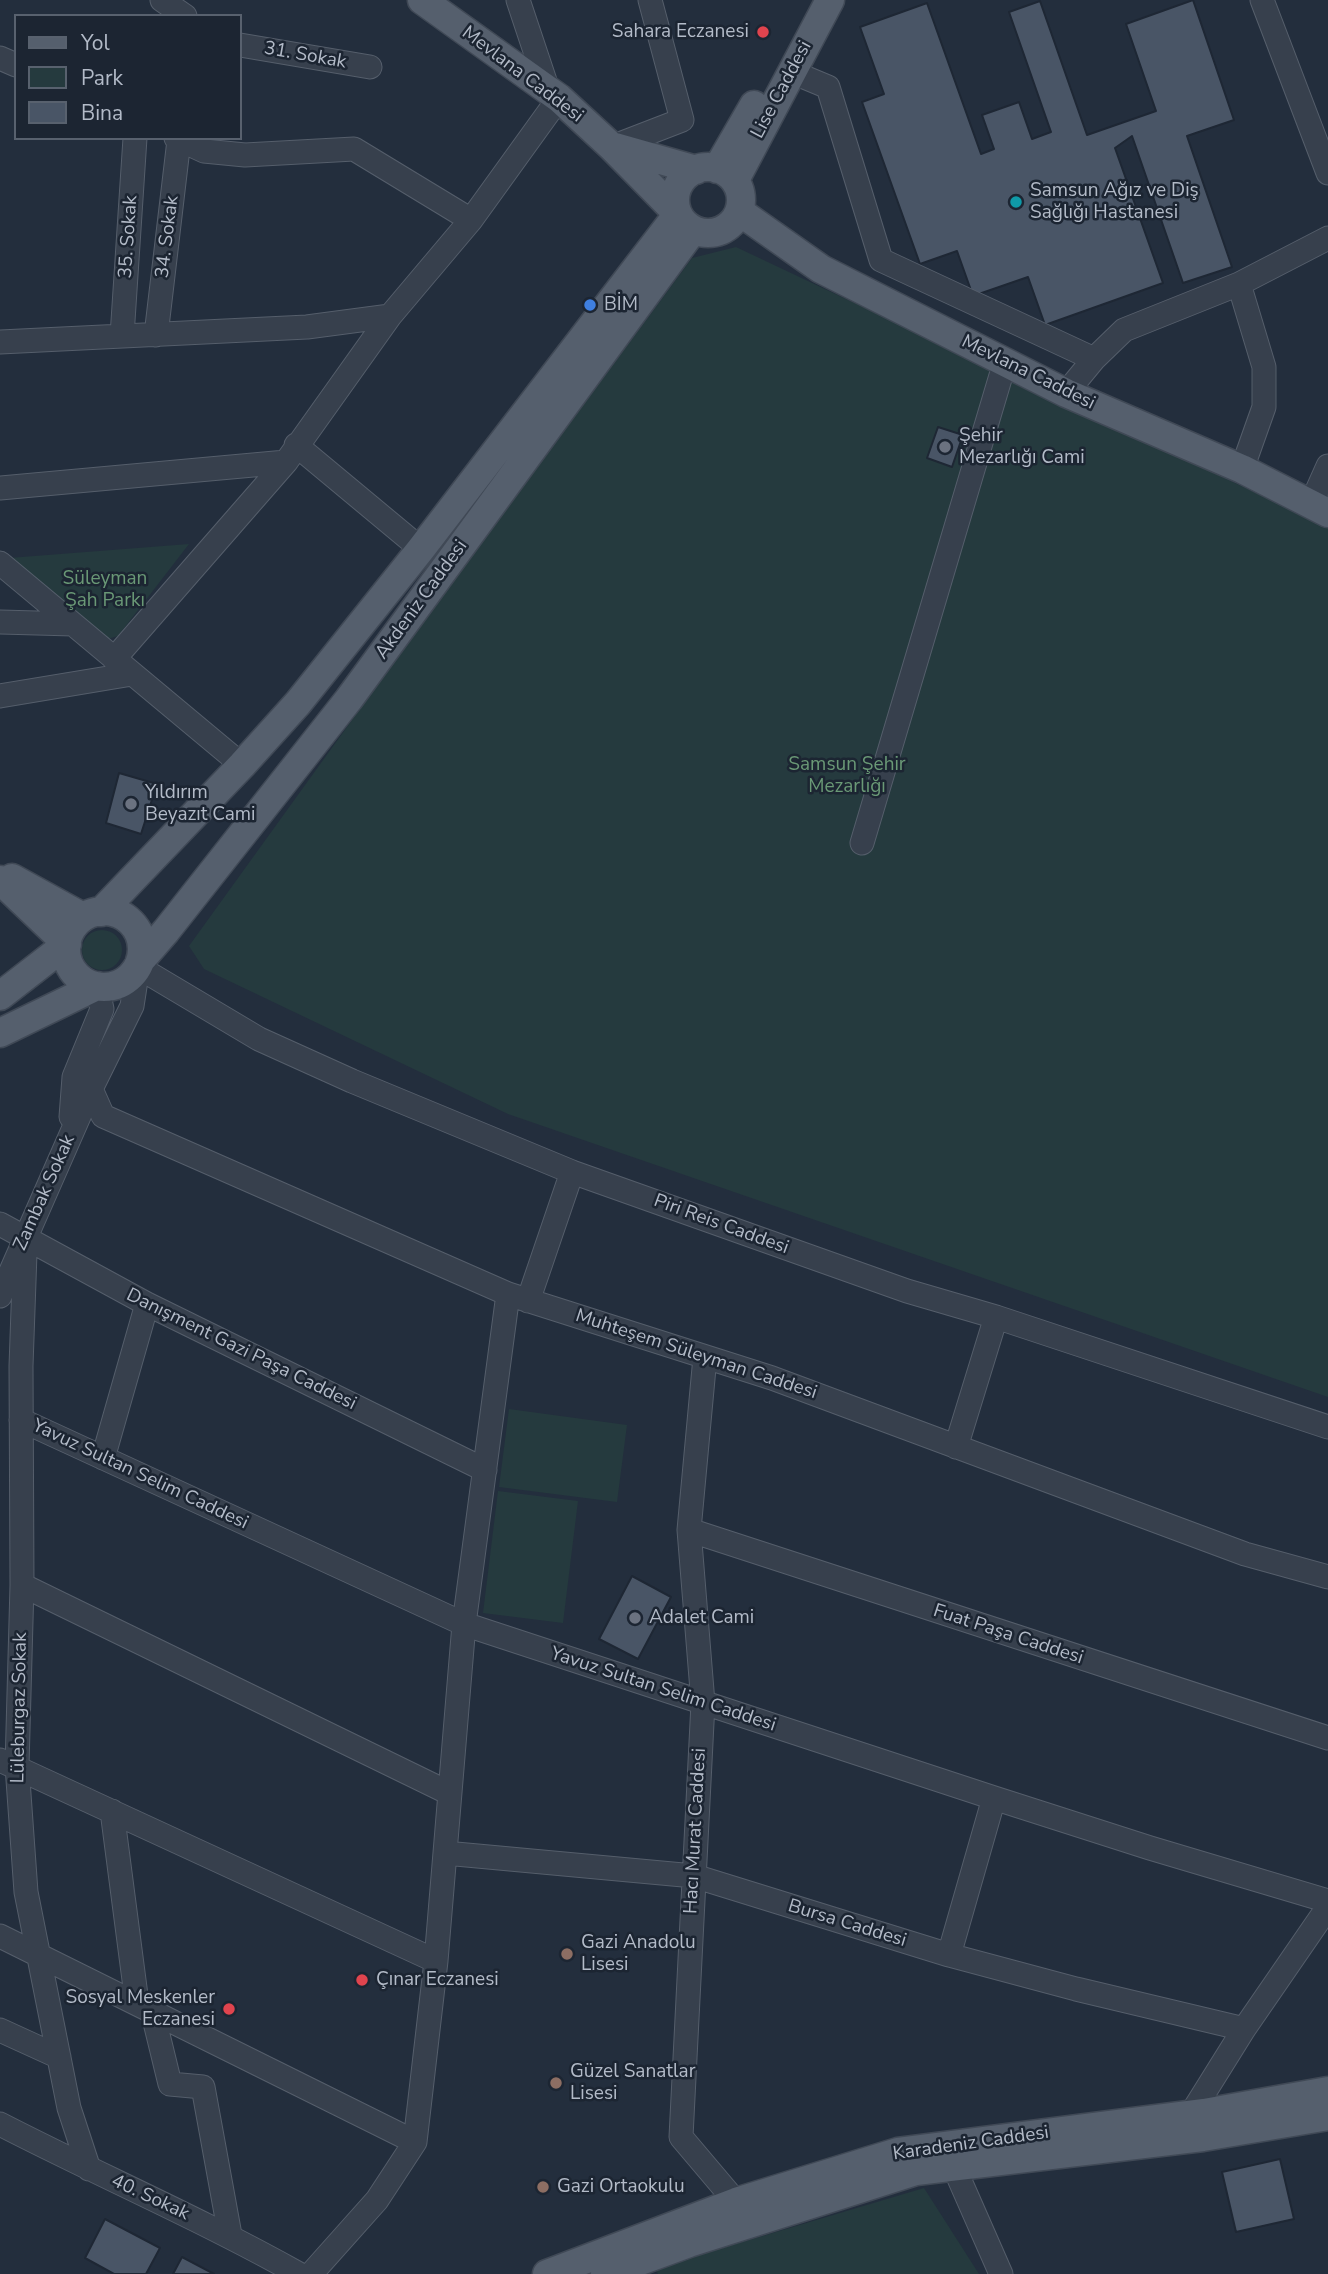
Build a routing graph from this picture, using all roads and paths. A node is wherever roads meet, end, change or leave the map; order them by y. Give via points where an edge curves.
1 (162, 0) edge
2 (422, 0) edge
3 (518, 0) edge
4 (650, 0) edge
5 (1262, 0) edge
6 (818, 1) edge
7 (182, 14) edge
8 (242, 45) edge
9 (370, 67) dead end
10 (792, 72) junction
11 (554, 94) junction
12 (135, 140) edge
13 (178, 140) edge
14 (183, 140) edge
15 (205, 144) edge
16 (612, 147) junction
17 (716, 173) junction
18 (1328, 173) edge
19 (471, 220) junction
20 (733, 221) junction
21 (685, 222) junction
22 (1328, 238) edge
23 (1238, 284) junction
24 (390, 316) junction
25 (156, 335) junction
26 (122, 336) junction
27 (0, 342) edge
28 (1094, 359) junction
29 (1005, 362) junction
30 (1066, 393) junction
31 (291, 454) junction
32 (1328, 466) edge
33 (1242, 470) junction
34 (0, 488) edge
35 (1320, 509) edge
36 (421, 549) junction
37 (0, 563) edge
38 (0, 622) edge
39 (73, 624) junction
40 (114, 659) junction
41 (132, 674) junction
42 (0, 696) edge
43 (242, 765) junction
44 (862, 843) dead end
45 (0, 871) edge
46 (0, 880) edge
47 (92, 915) junction
48 (67, 944) junction
49 (139, 964) junction
50 (97, 986) junction
51 (0, 996) edge
52 (0, 1033) edge
53 (91, 1089) junction
54 (70, 1136) junction
55 (572, 1172) junction
56 (0, 1224) edge
57 (25, 1238) junction
58 (0, 1296) edge
59 (518, 1298) junction
60 (147, 1304) junction
61 (996, 1317) junction
62 (705, 1357) junction
63 (21, 1420) junction
64 (1328, 1427) edge
65 (956, 1447) junction
66 (103, 1458) junction
67 (485, 1470) junction
68 (689, 1530) junction
69 (1328, 1577) edge
70 (22, 1585) junction
71 (464, 1624) junction
72 (703, 1703) junction
73 (1328, 1738) edge
74 (8, 1763) edge
75 (449, 1793) junction
76 (994, 1798) junction
77 (112, 1811) junction
78 (445, 1853) junction
79 (694, 1876) junction
80 (1328, 1901) edge
81 (1328, 1907) edge
82 (0, 1936) edge
83 (38, 1953) junction
84 (949, 1955) junction
85 (436, 1961) junction
86 (145, 2006) junction
87 (1244, 2029) junction
88 (0, 2030) edge
89 (59, 2057) junction
90 (1328, 2091) edge
91 (1191, 2114) junction
92 (1328, 2116) edge
93 (0, 2124) edge
94 (415, 2141) junction
95 (954, 2167) junction
96 (89, 2169) junction
97 (736, 2202) junction
98 (230, 2235) junction
99 (642, 2267) edge
100 (299, 2274) edge
101 (311, 2274) edge
102 (547, 2274) edge
103 (605, 2274) edge
104 (1002, 2274) edge

1 - 7 street
2 - 11 main road, Mevlana Caddesi
3 - 11 street
4 - 16 street via 681,120
5 - 18 street
6 - 10 main road, Lise Caddesi
6 - 17 main road, Lise Caddesi
8 - 9 street, 31. Sokak
10 - 17 main road, Lise Caddesi
10 - 28 street via 828,87 881,260
11 - 16 main road, Mevlana Caddesi
11 - 19 street
12 - 26 street, 35. Sokak
13 - 25 street, 34. Sokak
14 - 15 street
15 - 19 street via 244,155 354,149
16 - 17 main road
16 - 21 main road, Mevlana Caddesi
17 - 20 main road via 740,190 742,201
17 - 21 main road via 687,175 680,183 675,203
19 - 24 street
20 - 21 main road via 715,233
20 - 29 main road, Mevlana Caddesi
21 - 36 main road, Akdeniz Caddesi
21 - 49 main road, Akdeniz Caddesi via 349,699
22 - 23 street
23 - 28 street via 1124,330
23 - 33 street via 1264,367 1264,407
24 - 25 street via 307,327
24 - 31 street
25 - 26 street
26 - 27 street
28 - 30 street
29 - 30 main road, Mevlana Caddesi
29 - 44 street
30 - 33 main road, Mevlana Caddesi
31 - 34 street
31 - 36 street
31 - 40 street
32 - 35 street
33 - 35 main road, Mevlana Caddesi
36 - 43 main road, Akdeniz Caddesi via 298,703
37 - 39 street
38 - 39 street
39 - 40 street
40 - 41 street
41 - 42 street
41 - 43 street
43 - 47 main road, Akdeniz Caddesi
45 - 47 main road
46 - 48 main road
47 - 48 main road via 74,926
47 - 49 main road via 109,911 132,923 142,944
48 - 50 main road via 77,975
48 - 51 main road
49 - 50 main road via 121,983
49 - 53 street, Zambak Sokak via 132,1006
49 - 55 street, Piri Reis Caddesi via 259,1039
50 - 52 main road
50 - 54 street via 102,1009 75,1077
53 - 54 street, Zambak Sokak
53 - 59 street, Muhteşem Süleyman Caddesi via 103,1116
54 - 57 street, Zambak Sokak
55 - 59 street
55 - 61 street, Piri Reis Caddesi via 906,1291
56 - 57 street, Danışment Gazi Paşa Caddesi
57 - 58 street, Zambak Sokak
57 - 60 street, Danışment Gazi Paşa Caddesi
57 - 63 street, Lüleburgaz Sokak
59 - 62 street, Muhteşem Süleyman Caddesi
59 - 67 street
60 - 66 street
60 - 67 street, Danışment Gazi Paşa Caddesi
61 - 64 street, Piri Reis Caddesi
61 - 65 street
62 - 65 street, Muhteşem Süleyman Caddesi
62 - 68 street, Hacı Murat Caddesi
63 - 66 street, Yavuz Sultan Selim Caddesi
63 - 70 street, Lüleburgaz Sokak
65 - 69 street, Muhteşem Süleyman Caddesi via 1245,1554
66 - 71 street, Yavuz Sultan Selim Caddesi
67 - 71 street
68 - 72 street, Hacı Murat Caddesi
68 - 73 street, Fuat Paşa Caddesi
70 - 74 street, Lüleburgaz Sokak
70 - 75 street
71 - 72 street, Yavuz Sultan Selim Caddesi
71 - 75 street
72 - 76 street, Yavuz Sultan Selim Caddesi
72 - 79 street, Hacı Murat Caddesi
74 - 77 street
74 - 83 street, Lüleburgaz Sokak
75 - 78 street
76 - 80 street, Yavuz Sultan Selim Caddesi
76 - 84 street
77 - 85 street
77 - 86 street
78 - 79 street, Bursa Caddesi
78 - 85 street
79 - 84 street, Bursa Caddesi
79 - 97 street, Hacı Murat Caddesi via 681,2137
81 - 87 street
82 - 83 street
83 - 86 street
83 - 89 street, Lüleburgaz Sokak
84 - 87 street, Bursa Caddesi
85 - 94 street
86 - 94 street
86 - 98 street via 170,2084 203,2087
87 - 91 street
88 - 89 street
89 - 96 street, Lüleburgaz Sokak via 69,2108
90 - 91 main road, Karadeniz Caddesi
91 - 97 main road, Karadeniz Caddesi via 898,2152
92 - 95 main road, Karadeniz Caddesi via 1203,2137
93 - 96 street, 40. Sokak
94 - 101 street via 377,2200
95 - 99 main road, Karadeniz Caddesi via 916,2171
95 - 104 street
96 - 98 street, 40. Sokak
97 - 102 main road, Karadeniz Caddesi
98 - 100 street, 40. Sokak
99 - 103 main road, Karadeniz Caddesi

